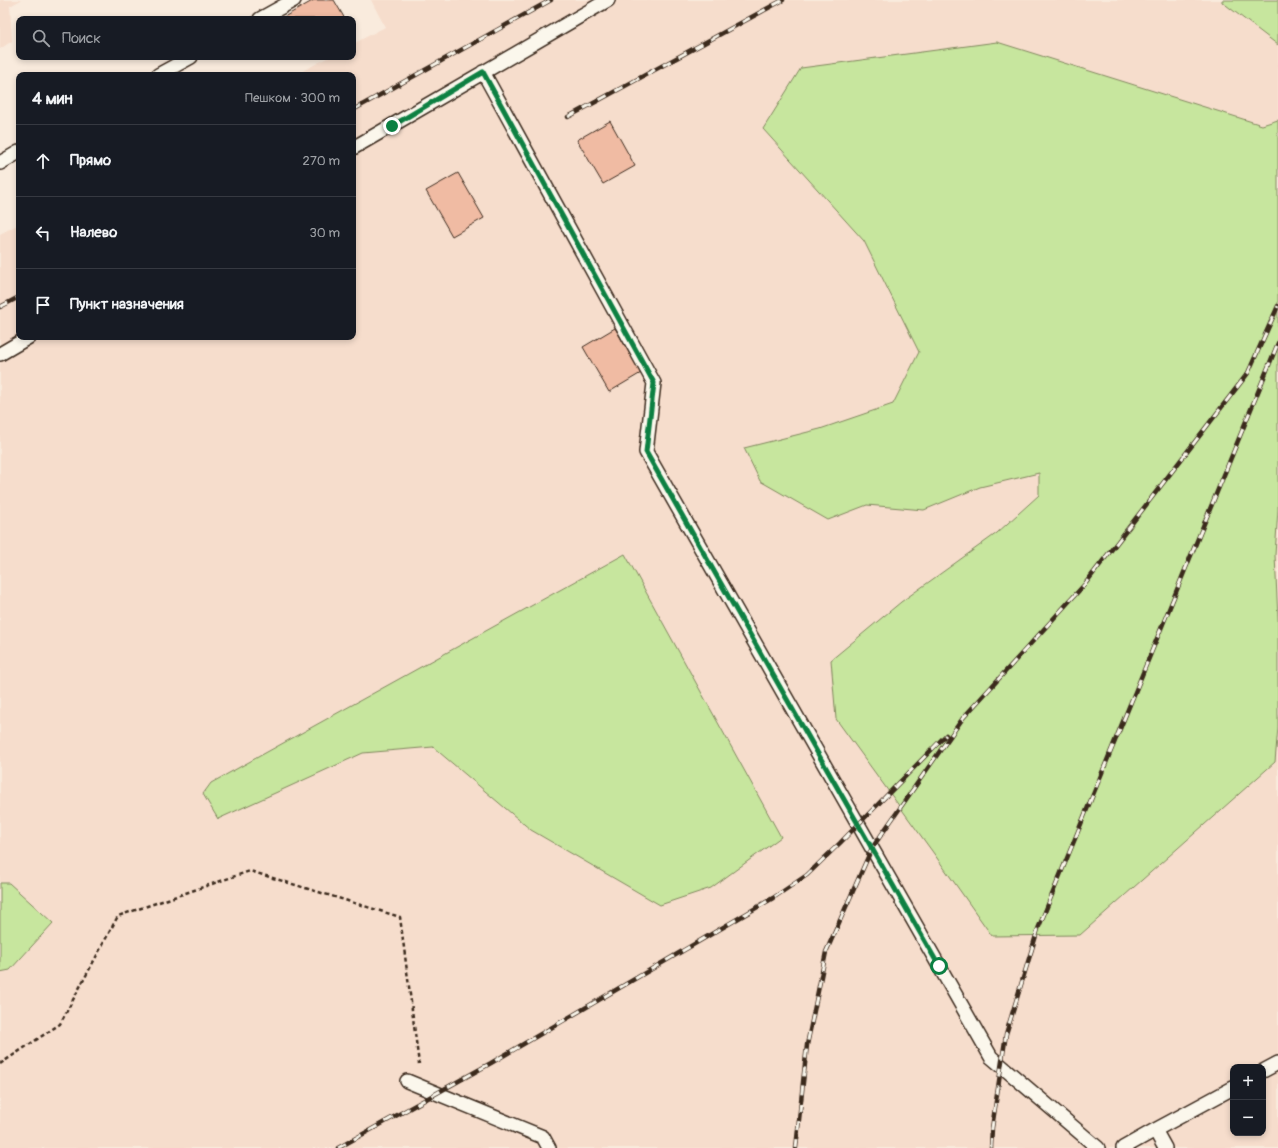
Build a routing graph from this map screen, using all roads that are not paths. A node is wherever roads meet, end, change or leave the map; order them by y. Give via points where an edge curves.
1 (294, 0) edge
2 (608, 0) edge
3 (265, 16) edge
4 (186, 60) edge
5 (164, 72) edge
6 (483, 72) junction
7 (356, 146) edge
8 (16, 154) edge
9 (0, 163) edge
10 (24, 340) edge
11 (0, 354) edge
12 (1278, 1063) edge
13 (1266, 1070) edge
14 (407, 1081) dead end
15 (1230, 1090) edge
16 (1155, 1130) junction
17 (549, 1148) edge
18 (1098, 1148) edge
19 (1123, 1148) edge
20 (1165, 1148) edge

1 - 3 lane
2 - 6 lane
4 - 5 lane
6 - 7 lane
6 - 18 lane via 654,383 646,452 991,1057
8 - 9 lane
10 - 11 lane
12 - 13 lane
14 - 17 lane via 543,1137
15 - 16 lane
16 - 19 lane
16 - 20 lane

